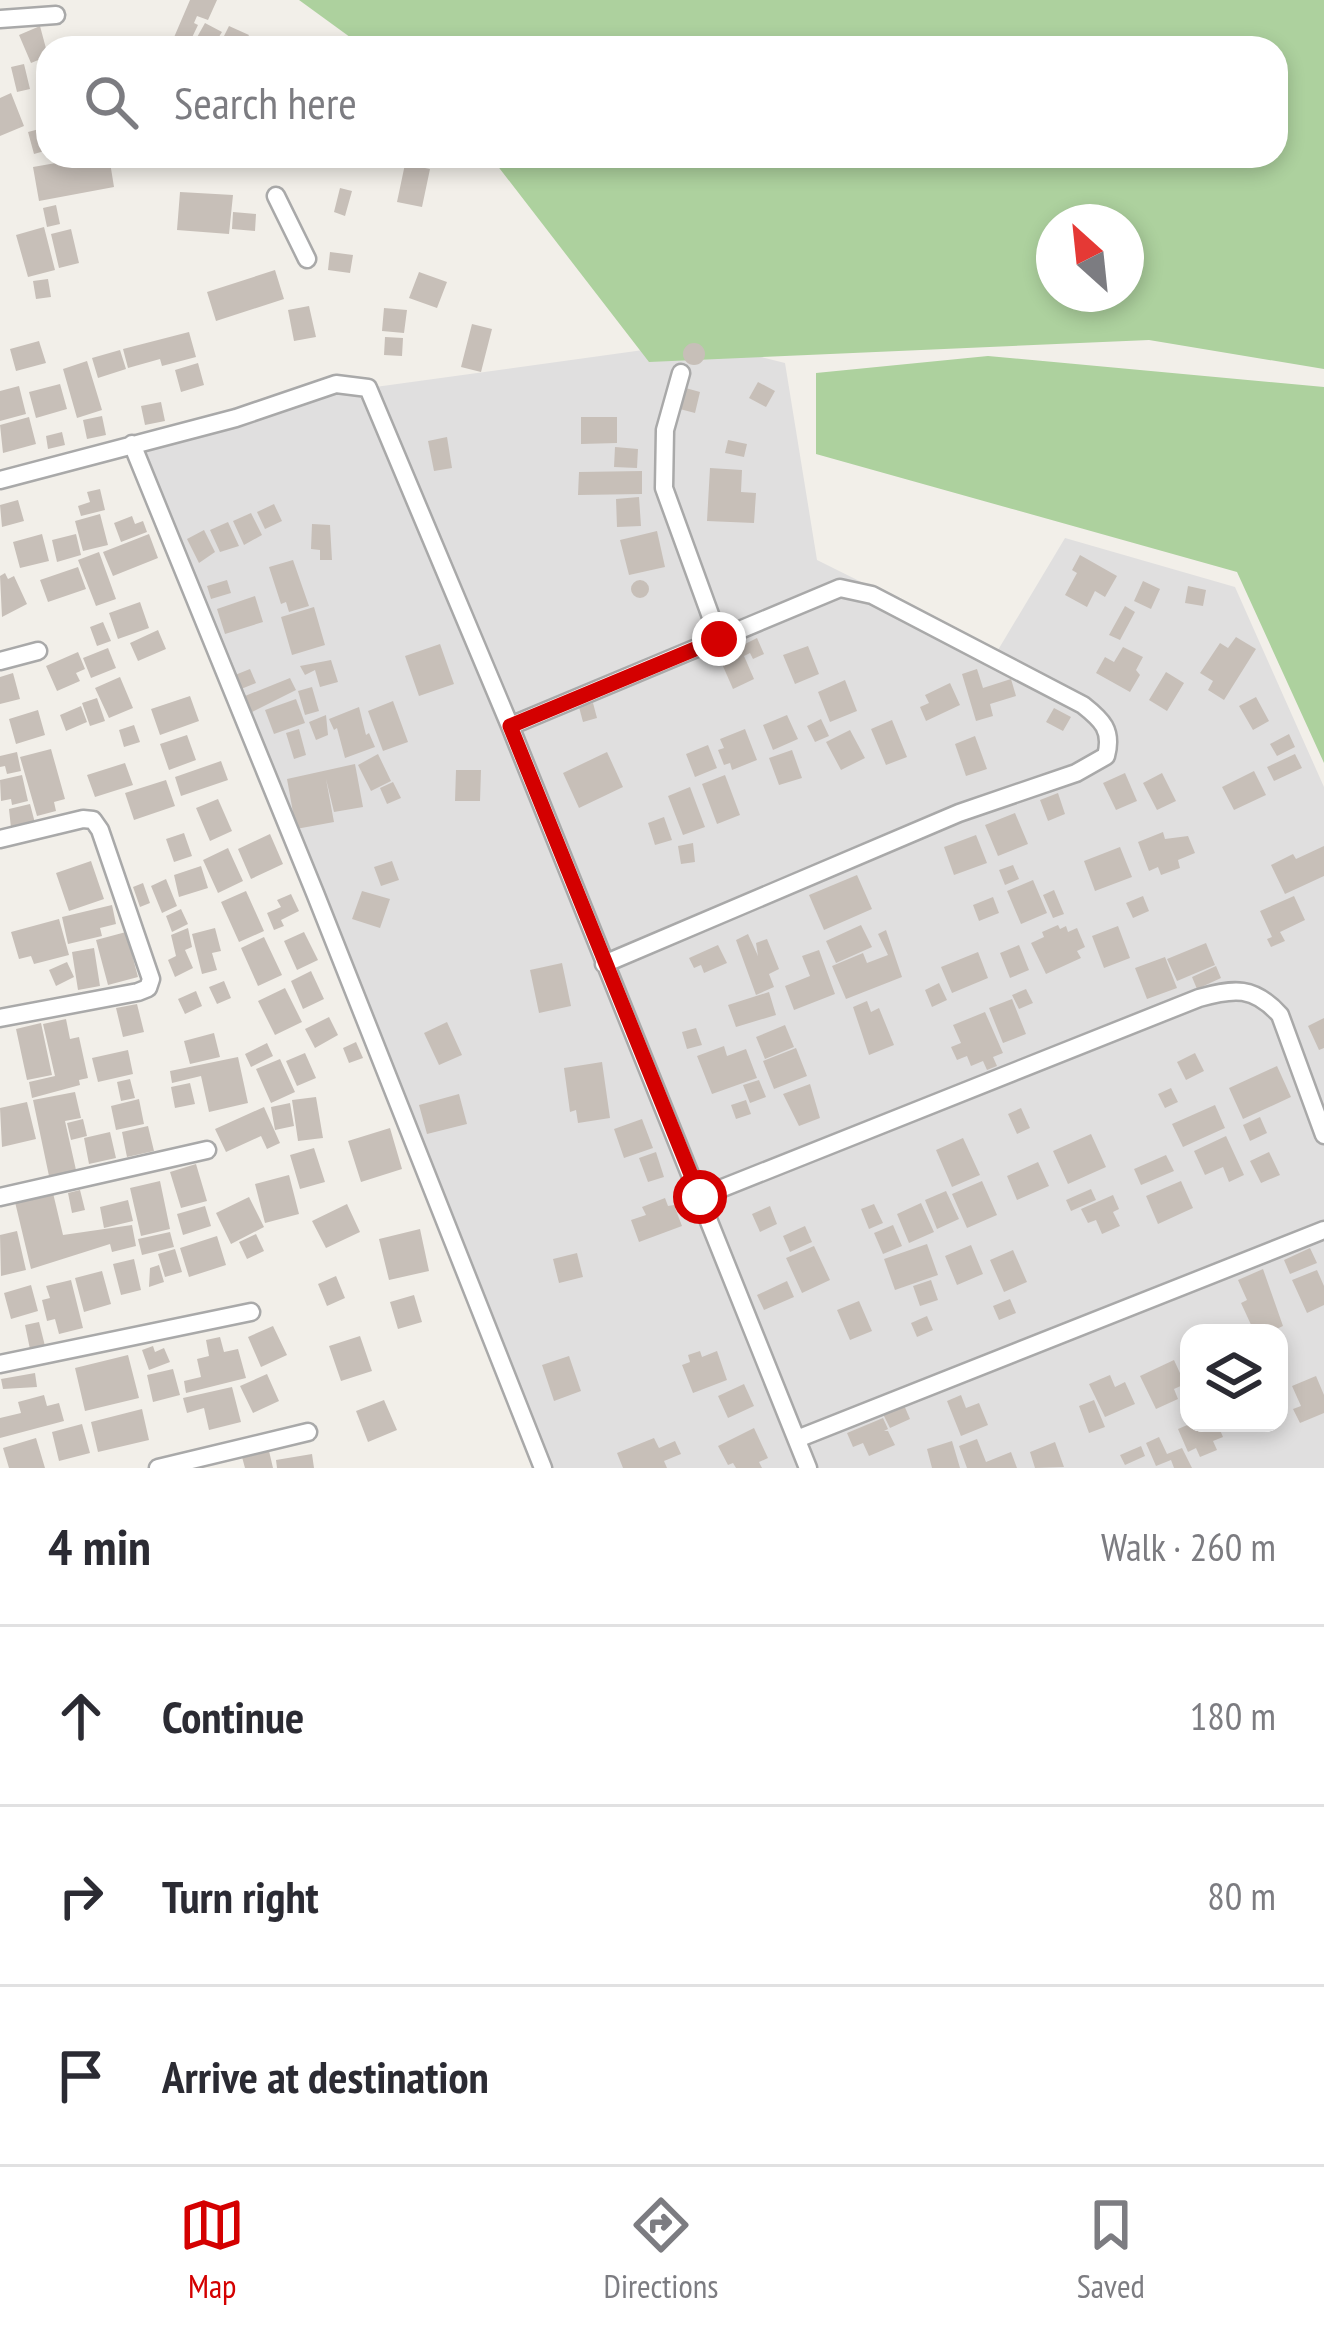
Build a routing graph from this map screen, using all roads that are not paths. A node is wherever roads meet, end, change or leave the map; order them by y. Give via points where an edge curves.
1 (56, 15) dead end
2 (0, 19) edge
3 (276, 196) dead end
4 (308, 259) dead end
5 (681, 373) dead end
6 (131, 444) junction
7 (1, 476) edge
8 (719, 639) junction
9 (38, 652) dead end
10 (0, 661) edge
11 (510, 726) junction
12 (0, 839) edge
13 (604, 964) junction
14 (0, 1018) edge
15 (1324, 1135) edge
16 (207, 1150) dead end
17 (0, 1197) edge
18 (700, 1197) junction
19 (1324, 1230) edge
20 (250, 1312) dead end
21 (0, 1364) edge
22 (308, 1432) dead end
23 (797, 1439) junction
24 (158, 1468) edge
25 (543, 1468) edge
26 (808, 1468) edge

1 - 2 street
3 - 4 street
5 - 8 street via 665,430 664,488
6 - 7 street
6 - 11 street via 336,383 368,388
6 - 25 street
8 - 11 street
8 - 13 street via 840,589 872,595 1083,705 1102,720 1109,746 1076,773 959,813
9 - 10 street
11 - 13 street
12 - 14 street via 93,820 151,980 138,992
13 - 18 street
15 - 18 street via 1280,1015 1267,1000 1231,988
16 - 17 street
18 - 23 street
19 - 23 street
20 - 21 street
22 - 24 street
23 - 26 street

